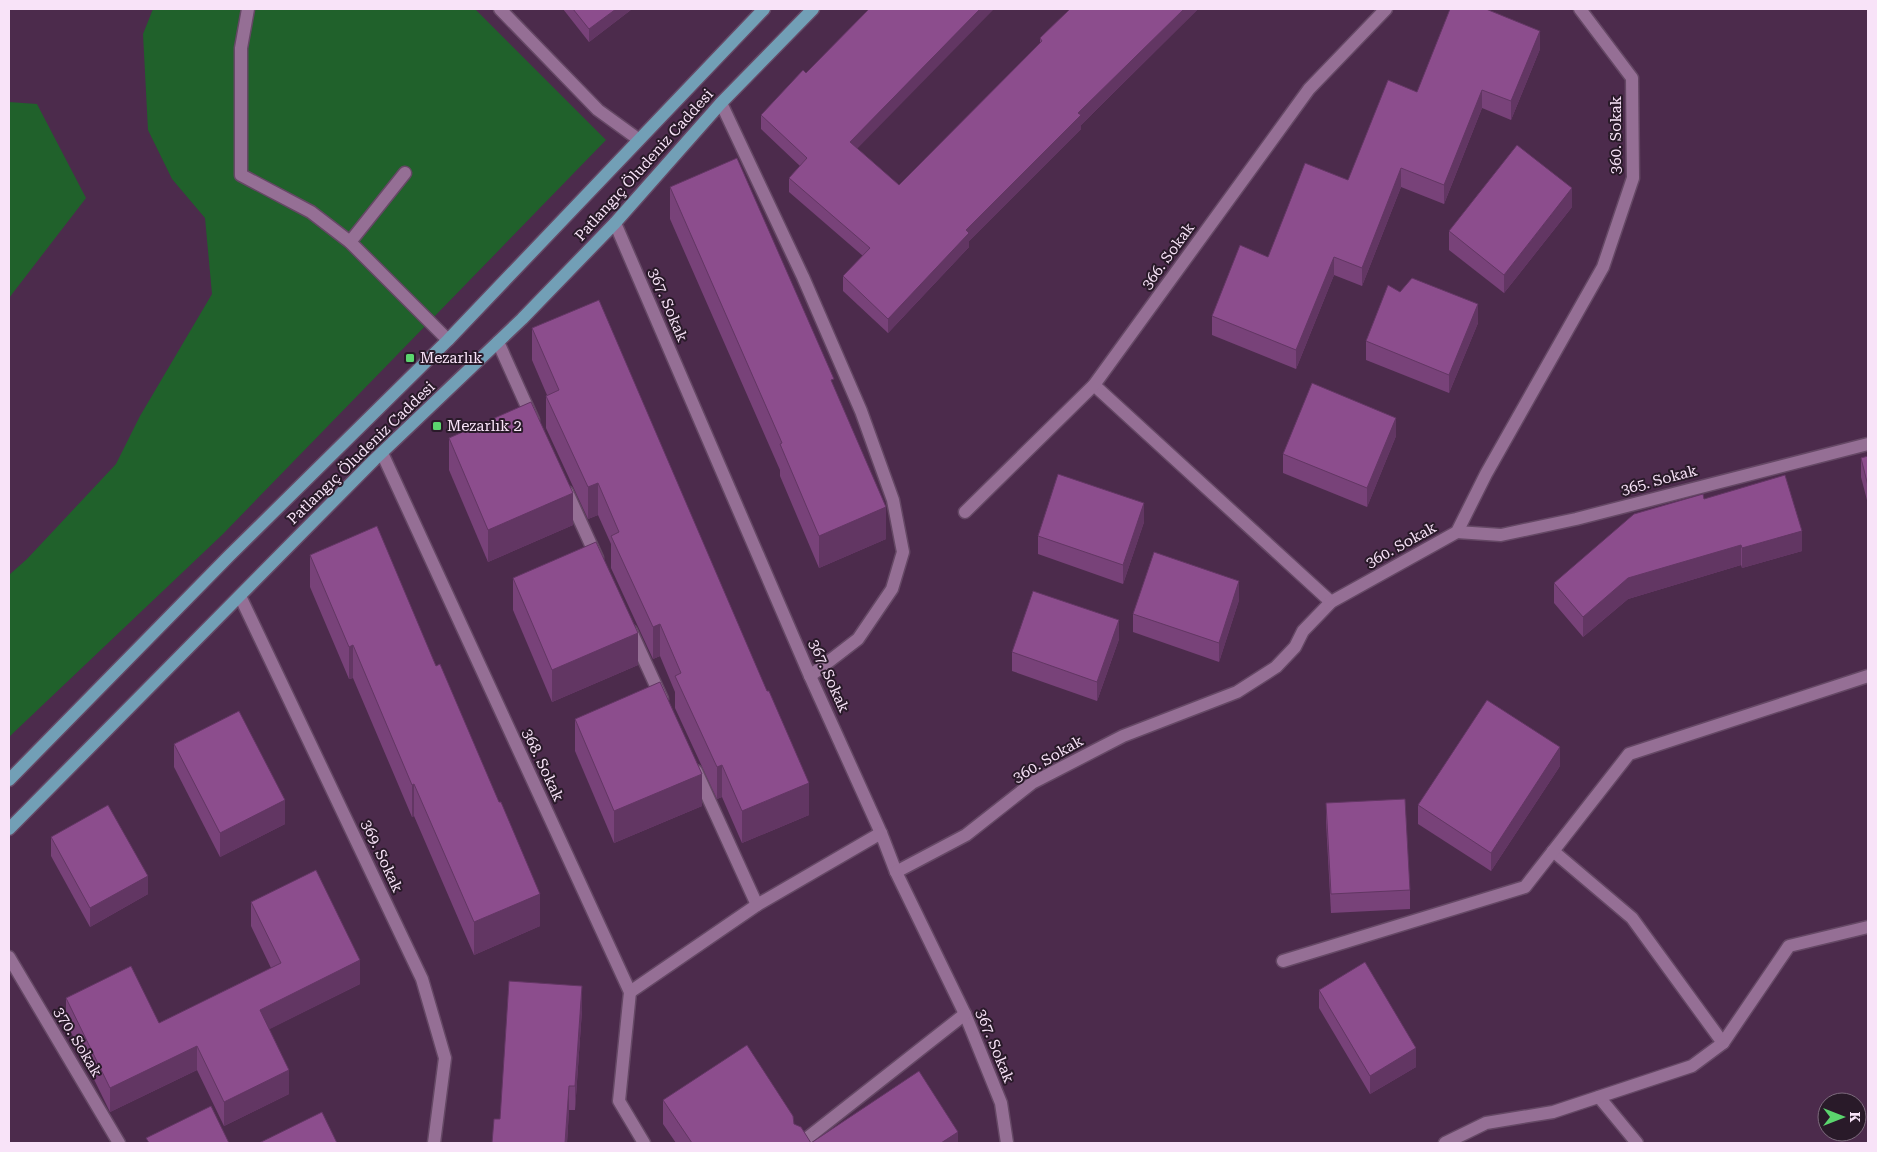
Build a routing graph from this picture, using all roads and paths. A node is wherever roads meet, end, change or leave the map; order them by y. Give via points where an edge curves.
1 (248, 9) edge
2 (500, 9) edge
3 (764, 9) edge
4 (813, 9) edge
5 (1386, 9) edge
6 (1580, 9) edge
7 (720, 104) junction
8 (638, 139) junction
9 (405, 173) dead end
10 (615, 223) junction
11 (350, 242) junction
12 (448, 340) junction
13 (498, 342) junction
14 (1094, 384) junction
15 (540, 433) edge
16 (1868, 444) edge
17 (382, 453) junction
18 (560, 478) edge
19 (965, 512) dead end
20 (1457, 532) junction
21 (602, 569) edge
22 (240, 596) junction
23 (1330, 602) junction
24 (628, 624) edge
25 (810, 676) junction
26 (1868, 676) edge
27 (669, 714) edge
28 (689, 758) edge
29 (9, 780) edge
30 (9, 828) edge
31 (881, 833) junction
32 (1553, 851) junction
33 (896, 872) junction
34 (757, 905) junction
35 (1868, 927) edge
36 (9, 957) edge
37 (1283, 961) dead end
38 (630, 992) junction
39 (965, 1014) junction
40 (1724, 1044) junction
41 (1599, 1097) junction
42 (119, 1143) edge
43 (434, 1143) edge
44 (644, 1143) edge
45 (801, 1143) edge
46 (1007, 1143) edge
47 (1445, 1143) edge
48 (1637, 1143) edge

1 - 11 street via 242,48 241,175 311,212
2 - 8 street via 598,110
3 - 8 main road, Patlangıç Öludeniz Caddesi
4 - 7 main road, Patlangıç Öludeniz Caddesi
5 - 14 street, 366. Sokak via 1309,89
6 - 20 street, 360. Sokak via 1632,78 1633,178 1603,267 1486,474
7 - 10 main road, Patlangıç Öludeniz Caddesi
7 - 25 street via 803,277 861,411 893,500 903,552 892,589 858,639
8 - 12 main road, Patlangıç Öludeniz Caddesi
9 - 11 street
10 - 13 main road, Patlangıç Öludeniz Caddesi
10 - 25 street, 367. Sokak
11 - 12 street
12 - 29 main road, Patlangıç Öludeniz Caddesi
13 - 15 street
13 - 17 main road, Patlangıç Öludeniz Caddesi
14 - 19 street, 366. Sokak
14 - 23 street
16 - 20 street, 365. Sokak via 1501,536
17 - 22 main road, Patlangıç Öludeniz Caddesi
17 - 38 street, 368. Sokak
18 - 21 street
20 - 23 street, 360. Sokak
22 - 30 main road, Patlangıç Öludeniz Caddesi
22 - 43 street, 369. Sokak via 422,979 445,1058
23 - 33 street, 360. Sokak via 1276,667 1237,692 1123,736 1032,783 966,835
24 - 27 street
25 - 31 street, 367. Sokak
26 - 32 street via 1629,754
28 - 34 street
31 - 33 street, 367. Sokak
31 - 34 street
32 - 37 street via 1525,887
32 - 40 street via 1632,918
33 - 39 street, 367. Sokak
34 - 38 street
35 - 40 street via 1789,946
36 - 42 street, 370. Sokak
38 - 44 street via 619,1101
39 - 45 street
39 - 46 street, 367. Sokak via 1001,1103
40 - 41 street via 1692,1066
41 - 47 street via 1553,1112 1486,1123
41 - 48 street

